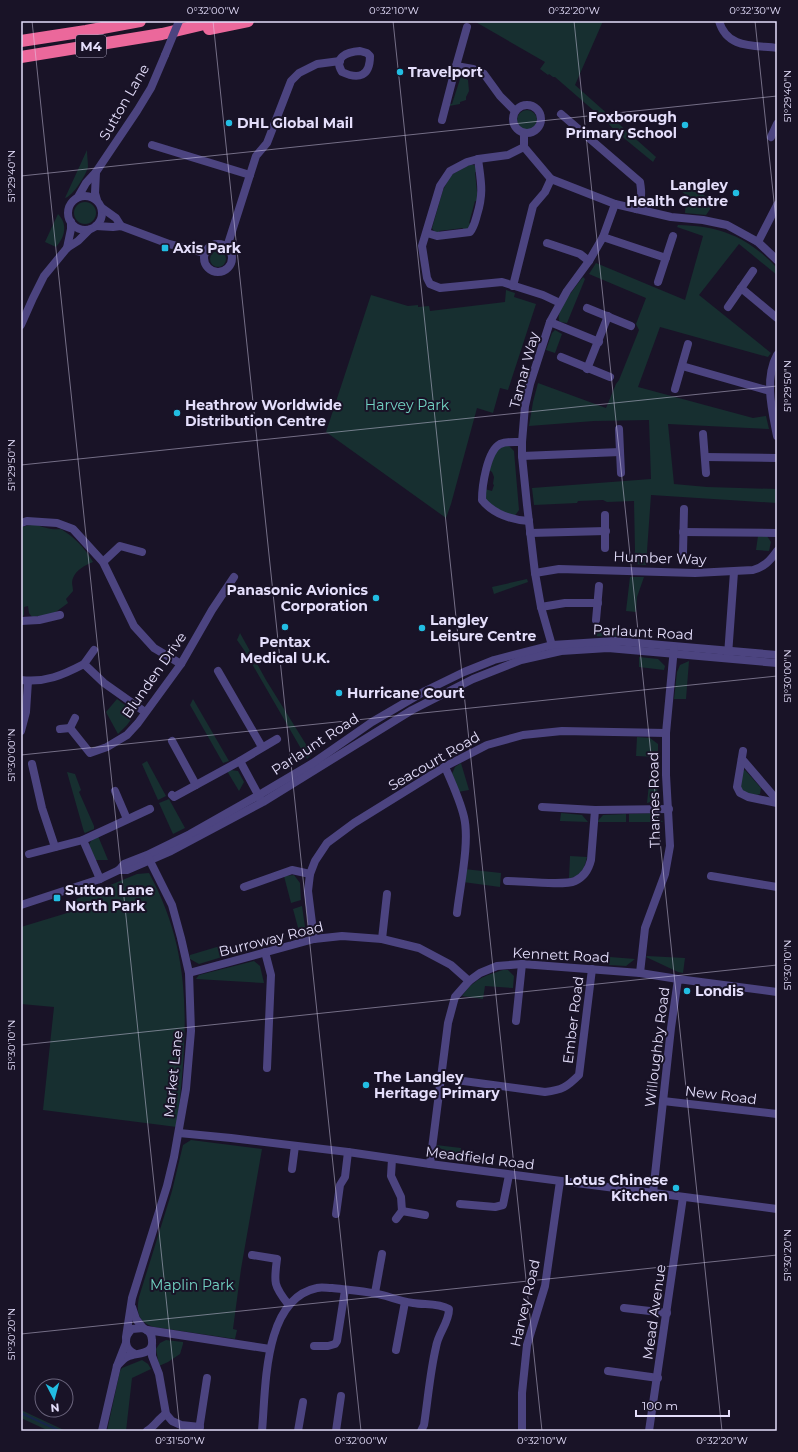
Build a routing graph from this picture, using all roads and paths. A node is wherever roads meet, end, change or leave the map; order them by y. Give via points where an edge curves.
1 (140, 21) edge
2 (179, 21) edge
3 (217, 21) edge
4 (248, 21) edge
5 (719, 21) edge
6 (467, 27) dead end
7 (162, 34) junction
8 (21, 41) edge
9 (777, 48) edge
10 (21, 57) edge
11 (340, 61) dead end
12 (456, 66) junction
13 (516, 111) junction
14 (561, 114) dead end
15 (442, 120) dead end
16 (524, 133) junction
17 (152, 145) dead end
18 (524, 147) junction
19 (478, 159) junction
20 (96, 172) junction
21 (250, 175) junction
22 (551, 179) junction
23 (78, 197) junction
24 (97, 200) junction
25 (615, 204) junction
26 (777, 205) edge
27 (102, 208) junction
28 (636, 209) junction
29 (71, 222) junction
30 (121, 226) junction
31 (93, 228) junction
32 (427, 233) junction
33 (673, 236) dead end
34 (603, 237) junction
35 (758, 242) junction
36 (547, 243) dead end
37 (227, 247) junction
38 (67, 248) junction
39 (205, 254) junction
40 (666, 258) junction
41 (777, 260) edge
42 (589, 261) junction
43 (753, 271) dead end
44 (658, 282) dead end
45 (513, 286) junction
46 (741, 288) junction
47 (560, 303) junction
48 (587, 308) dead end
49 (728, 308) dead end
50 (608, 316) junction
51 (777, 318) edge
52 (550, 322) junction
53 (21, 325) edge
54 (631, 326) dead end
55 (599, 342) junction
56 (688, 344) dead end
57 (777, 355) edge
58 (561, 357) dead end
59 (682, 366) junction
60 (587, 369) junction
61 (610, 377) dead end
62 (774, 382) edge
63 (674, 390) dead end
64 (770, 392) junction
65 (619, 429) dead end
66 (703, 434) dead end
67 (777, 436) edge
68 (522, 442) junction
69 (620, 452) junction
70 (522, 456) junction
71 (705, 457) junction
72 (777, 458) edge
73 (621, 473) dead end
74 (706, 473) dead end
75 (684, 509) dead end
76 (605, 515) dead end
77 (529, 521) junction
78 (21, 523) edge
79 (606, 531) junction
80 (683, 532) junction
81 (530, 533) junction
82 (777, 533) edge
83 (605, 548) dead end
84 (777, 551) edge
85 (142, 552) dead end
86 (683, 553) dead end
87 (103, 562) junction
88 (734, 572) junction
89 (535, 573) junction
90 (234, 577) dead end
91 (599, 586) dead end
92 (598, 604) junction
93 (541, 607) junction
94 (60, 615) dead end
95 (596, 620) dead end
96 (21, 621) edge
97 (553, 649) junction
98 (674, 649) junction
99 (94, 650) dead end
100 (728, 655) junction
101 (777, 656) edge
102 (777, 663) edge
103 (84, 664) junction
104 (181, 664) junction
105 (218, 671) dead end
106 (24, 680) edge
107 (145, 712) junction
108 (75, 718) dead end
109 (70, 728) junction
110 (60, 729) dead end
111 (21, 731) edge
112 (666, 733) junction
113 (277, 739) dead end
114 (172, 741) dead end
115 (262, 747) junction
116 (240, 761) junction
117 (32, 764) dead end
118 (445, 767) junction
119 (196, 785) junction
120 (115, 791) dead end
121 (172, 795) dead end
122 (261, 799) junction
123 (777, 800) edge
124 (777, 803) edge
125 (542, 807) dead end
126 (150, 809) dead end
127 (669, 809) junction
128 (595, 810) junction
129 (127, 820) junction
130 (83, 840) junction
131 (55, 847) junction
132 (29, 854) dead end
133 (149, 858) junction
134 (310, 874) junction
135 (711, 876) dead end
136 (100, 879) junction
137 (507, 881) dead end
138 (244, 887) dead end
139 (777, 887) edge
140 (387, 894) dead end
141 (21, 905) edge
142 (457, 913) dead end
143 (314, 939) junction
144 (382, 939) junction
145 (265, 952) junction
146 (522, 964) junction
147 (592, 969) junction
148 (189, 973) junction
149 (640, 973) junction
150 (678, 980) junction
151 (470, 981) junction
152 (777, 992) edge
153 (516, 1021) dead end
154 (267, 1068) dead end
155 (441, 1078) junction
156 (663, 1101) junction
157 (777, 1114) edge
158 (179, 1133) junction
159 (295, 1146) junction
160 (348, 1152) junction
161 (392, 1159) junction
162 (430, 1164) junction
163 (292, 1169) dead end
164 (509, 1175) junction
165 (560, 1181) junction
166 (653, 1193) junction
167 (683, 1197) junction
168 (460, 1204) dead end
169 (777, 1209) edge
170 (402, 1211) junction
171 (336, 1214) dead end
172 (425, 1215) dead end
173 (396, 1219) dead end
174 (382, 1254) dead end
175 (252, 1255) dead end
176 (345, 1290) junction
177 (375, 1293) junction
178 (132, 1298) junction
179 (404, 1302) junction
180 (288, 1304) junction
181 (624, 1308) dead end
182 (667, 1313) junction
183 (145, 1329) junction
184 (170, 1334) junction
185 (126, 1340) junction
186 (152, 1344) junction
187 (314, 1346) dead end
188 (270, 1349) junction
189 (396, 1350) dead end
190 (140, 1354) junction
191 (154, 1363) junction
192 (117, 1366) junction
193 (608, 1371) dead end
194 (207, 1378) dead end
195 (658, 1378) junction
196 (341, 1396) dead end
197 (303, 1402) dead end
198 (166, 1414) junction
199 (200, 1429) edge
200 (102, 1431) edge
201 (147, 1431) edge
202 (262, 1431) edge
203 (298, 1431) edge
204 (336, 1431) edge
205 (421, 1431) edge
206 (522, 1431) edge
207 (650, 1431) edge

1 - 8 highway, M4
2 - 20 street, Sutton Lane, bridge via 151,88
3 - 7 highway, M4
4 - 7 highway, M4 via 204,30
5 - 9 street via 725,35 734,42
6 - 12 street
7 - 10 highway, M4
11 - 21 street via 317,64 299,73 291,81 267,143 256,156
12 - 13 street via 484,74 500,96
12 - 15 street
13 - 16 street via 513,115 514,124
13 - 16 street via 527,105 536,108 541,116 537,129
14 - 28 street via 640,182 642,192
16 - 18 street
17 - 21 street
18 - 19 street via 508,155
18 - 22 street
19 - 32 street via 450,171 440,186
19 - 32 street via 482,190 473,228 470,232 437,236
20 - 23 street, Sutton Lane
20 - 24 street
21 - 37 street
22 - 25 street
22 - 45 street via 545,192 533,206
23 - 24 street via 88,196
23 - 29 street via 69,208
24 - 27 street
25 - 28 street
25 - 34 street, Tamar Way
26 - 35 street
27 - 30 street via 116,218
27 - 31 street via 101,220
28 - 35 street via 727,225
29 - 31 street via 78,228
29 - 38 street
30 - 31 street
30 - 39 street
31 - 38 street
32 - 45 street via 422,246 430,284 440,288 502,282
33 - 40 street
34 - 40 street
34 - 42 street, Tamar Way
35 - 41 street
36 - 42 street via 580,254
37 - 39 street via 214,244
37 - 39 street via 232,260 225,271 211,270 205,263
38 - 53 street via 44,276
40 - 44 street
42 - 47 street, Tamar Way
43 - 46 street
45 - 47 street via 544,295
46 - 49 street
46 - 51 street
47 - 52 street, Tamar Way
48 - 50 street
50 - 54 street
50 - 55 street
52 - 55 street
52 - 68 street, Tamar Way via 527,399
55 - 60 street
56 - 59 street
57 - 62 street via 773,363
58 - 60 street
59 - 63 street
59 - 64 street
60 - 61 street
62 - 64 street
64 - 67 street
65 - 69 street
66 - 71 street
68 - 70 street, Tamar Way
68 - 77 street via 499,444 492,452 482,500 487,506 514,520
69 - 70 street
69 - 73 street
70 - 77 street, Tamar Way
71 - 72 street
71 - 74 street
75 - 80 street
76 - 79 street
77 - 81 street, Tamar Way
78 - 87 street via 57,523 73,528
79 - 81 street
79 - 83 street
80 - 82 street
80 - 86 street
81 - 89 street, Tamar Way
84 - 88 street, Humber Way via 762,568
85 - 87 street via 120,546
87 - 104 street via 134,626 154,648
88 - 89 street, Humber Way via 558,569
88 - 100 street
89 - 93 street, Tamar Way
90 - 104 street, Blunden Drive
91 - 92 street
92 - 93 street via 565,603
92 - 95 street
93 - 97 street, Tamar Way
94 - 96 street
97 - 98 street, Parlaunt Road via 615,641
97 - 122 street, Parlaunt Road via 494,660 425,691 372,722
98 - 100 street, Parlaunt Road
98 - 112 street, Thames Road
99 - 103 street
100 - 101 street, Parlaunt Road
100 - 102 street, Parlaunt Road
103 - 106 street via 63,675 41,681
103 - 107 street via 104,683
104 - 107 street, Blunden Drive
105 - 115 street, Parlaunt Road
106 - 111 street via 26,712
107 - 109 street, Blunden Drive via 126,735 106,748 90,753
108 - 109 street
109 - 110 street
112 - 118 street, Seacourt Road via 562,731 523,735 488,745
112 - 127 street, Thames Road
113 - 115 street, Parlaunt Road
114 - 119 street
115 - 116 street, Parlaunt Road
116 - 119 street, Parlaunt Road
116 - 122 street
117 - 131 street via 42,808
118 - 134 street, Seacourt Road via 354,823 327,843
118 - 142 street via 464,818 466,842
119 - 121 street, Parlaunt Road via 174,797
120 - 129 street
122 - 133 street, Parlaunt Road
123 - 124 street via 742,755 737,787 740,793
125 - 128 street
126 - 129 street
127 - 128 street
127 - 149 street, Thames Road via 670,846 665,874 645,928
128 - 137 street via 591,860 583,876 574,882 564,883
129 - 130 street
130 - 131 street
130 - 136 street
131 - 132 street
133 - 136 street, Parlaunt Road via 127,870 119,870
133 - 148 street, Market Lane via 172,905
134 - 138 street via 292,870
134 - 143 street, Seacourt Road via 308,891
135 - 139 street
136 - 141 street, Parlaunt Road
140 - 144 street
143 - 144 street, Burroway Road via 342,936
143 - 145 street, Burroway Road
144 - 151 street, Burroway Road via 419,948 451,965
145 - 148 street, Burroway Road
145 - 154 street via 270,975
146 - 147 street, Kennett Road
146 - 151 street, Kennett Road via 496,966
146 - 153 street
147 - 149 street, Kennett Road
147 - 155 street, Ember Road via 579,1075 568,1086 545,1092
148 - 158 street, Market Lane via 191,1031
149 - 150 street, Kennett Road
150 - 152 street, Willoughby Road
150 - 156 street, Willoughby Road
151 - 155 street, Kennett Road via 455,997 448,1023
155 - 162 street, Kennett Road
156 - 157 street, New Road
156 - 166 street, Willoughby Road
158 - 159 street, Meadfield Road
158 - 178 street, Market Lane via 167,1186
159 - 160 street, Meadfield Road
159 - 163 street
160 - 161 street, Meadfield Road
160 - 171 street
161 - 162 street, Meadfield Road
161 - 170 street via 391,1176 401,1197
162 - 164 street, Meadfield Road
164 - 165 street, Meadfield Road
164 - 168 street via 503,1205 495,1207
165 - 166 street, Meadfield Road
165 - 206 street, Harvey Road via 545,1286 527,1345 522,1393
166 - 167 street, Meadfield Road
167 - 169 street, Meadfield Road
167 - 182 street, Mead Avenue
170 - 172 street
170 - 173 street
174 - 177 street
175 - 180 street via 277,1259 274,1282
176 - 177 street
176 - 180 street via 318,1287 301,1294
176 - 187 street via 337,1341 328,1346
177 - 179 street
178 - 183 street via 136,1319
178 - 185 street, Market Lane
179 - 189 street
179 - 205 street via 449,1309 436,1346
180 - 188 street
181 - 182 street
182 - 195 street, Mead Avenue
183 - 184 street
183 - 185 street via 132,1329
183 - 186 street via 150,1333
184 - 186 street via 158,1338
184 - 188 street
185 - 190 street via 131,1352
185 - 192 street, Market Lane
186 - 190 street via 148,1352
186 - 191 street
188 - 202 street
190 - 191 street
190 - 192 street via 126,1358
191 - 198 street via 159,1374
192 - 200 street, Market Lane
193 - 195 street
194 - 199 street
195 - 207 street, Mead Avenue
196 - 204 street
197 - 203 street
198 - 199 street via 172,1421
198 - 201 street

